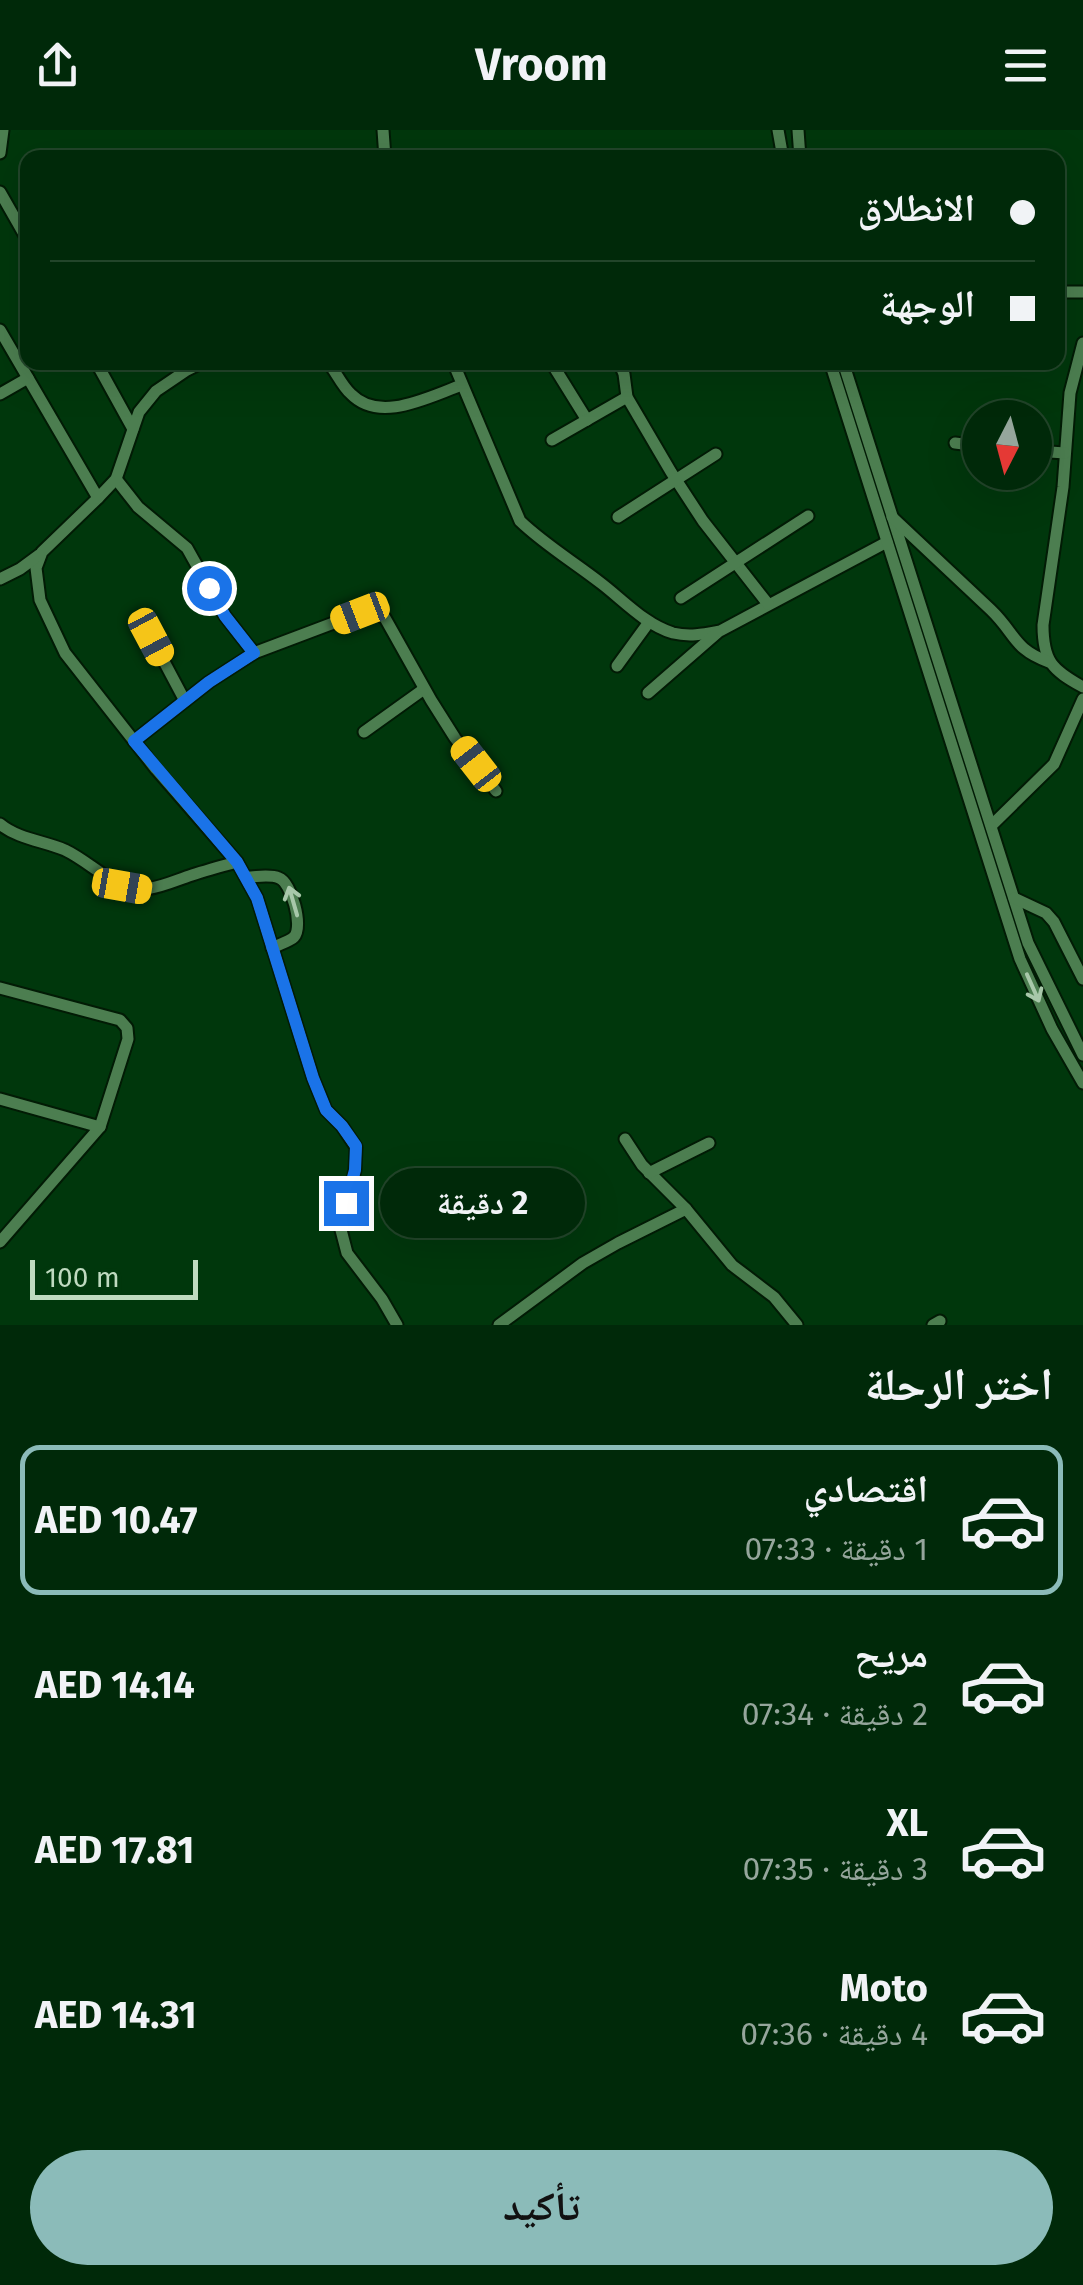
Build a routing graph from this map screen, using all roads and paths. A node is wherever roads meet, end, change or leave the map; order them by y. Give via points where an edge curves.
1 (3, 130) edge
2 (0, 153) edge
3 (0, 192) edge
4 (20, 227) edge
5 (0, 330) edge
6 (1083, 344) edge
7 (20, 364) edge
8 (23, 370) edge
9 (100, 370) edge
10 (187, 370) edge
11 (333, 370) edge
12 (456, 370) edge
13 (555, 370) edge
14 (622, 370) edge
15 (833, 370) edge
16 (845, 370) edge
17 (28, 378) junction
18 (462, 384) junction
19 (0, 394) edge
20 (628, 397) junction
21 (587, 420) junction
22 (133, 429) junction
23 (552, 440) dead end
24 (955, 443) dead end
25 (962, 444) edge
26 (1052, 452) edge
27 (1065, 453) junction
28 (716, 454) dead end
29 (116, 478) junction
30 (676, 480) junction
31 (98, 498) junction
32 (808, 516) dead end
33 (890, 516) junction
34 (618, 518) dead end
35 (887, 542) junction
36 (42, 552) junction
37 (734, 562) junction
38 (0, 579) edge
39 (681, 598) dead end
40 (768, 604) junction
41 (649, 622) junction
42 (720, 630) junction
43 (151, 637) dead end
44 (254, 653) junction
45 (1049, 662) junction
46 (617, 666) dead end
47 (1083, 687) edge
48 (424, 689) junction
49 (648, 692) dead end
50 (1083, 699) edge
51 (184, 701) junction
52 (364, 732) dead end
53 (134, 741) junction
54 (496, 791) dead end
55 (0, 824) edge
56 (992, 825) junction
57 (237, 862) junction
58 (247, 877) junction
59 (1014, 898) junction
60 (272, 948) junction
61 (1083, 979) edge
62 (0, 988) edge
63 (1083, 1054) edge
64 (1083, 1082) edge
65 (0, 1099) edge
66 (100, 1128) junction
67 (625, 1140) dead end
68 (709, 1143) dead end
69 (649, 1172) junction
70 (686, 1209) junction
71 (0, 1242) edge
72 (397, 1325) edge
73 (498, 1325) edge
74 (797, 1325) edge

1 - 2 street
3 - 4 street
5 - 7 street
6 - 27 street
8 - 17 street
9 - 22 street
10 - 22 street via 156,391
11 - 18 street via 349,393 381,408
12 - 18 street
13 - 21 street
14 - 20 street
15 - 35 street
16 - 33 street
17 - 19 street
17 - 31 street
18 - 41 street via 520,521
20 - 21 street
20 - 30 street
21 - 23 street
22 - 29 street
24 - 25 street
26 - 27 street
27 - 45 street via 1042,625
28 - 30 street
29 - 31 street
29 - 44 street via 138,508 186,548
30 - 34 street
30 - 37 street
31 - 36 street
32 - 37 street
33 - 45 street via 994,612 1022,650
33 - 56 street
35 - 40 street
35 -> 64 street via 1020,958
36 - 38 street
36 - 53 street via 36,568 50,626
37 - 39 street
37 - 40 street
40 - 42 street
41 - 42 street via 696,636
41 - 46 street
42 - 49 street
43 - 51 street
44 - 48 street via 375,612 385,618
44 - 51 street
45 - 47 street
48 - 52 street
48 - 54 street
50 - 56 street via 1054,764
51 - 53 street
53 - 57 street
55 - 57 street via 74,854 122,886 144,890
56 - 59 street
57 - 58 street
58 - 60 street
60 -> 58 street via 298,929 288,884 274,876
59 - 61 street via 1054,922
59 - 63 street
60 - 72 street via 326,1110 356,1146 340,1230 346,1252
62 - 66 street via 120,1020 126,1028
65 - 66 street
66 - 71 street
67 - 69 street
68 - 69 street
69 - 70 street
70 - 73 street via 584,1263
70 - 74 street via 732,1266

